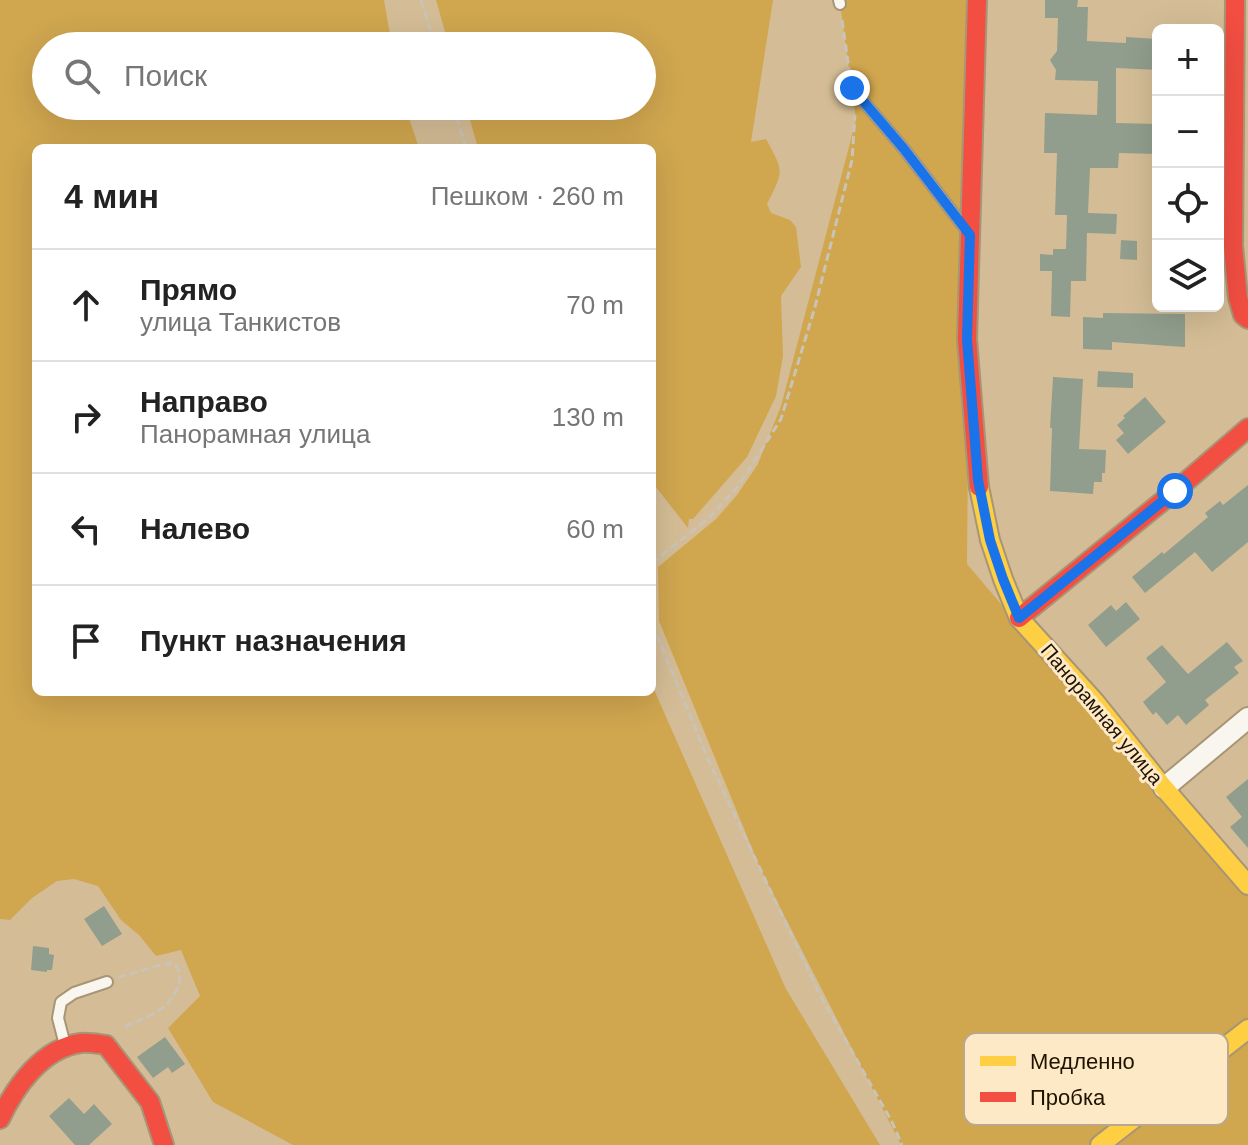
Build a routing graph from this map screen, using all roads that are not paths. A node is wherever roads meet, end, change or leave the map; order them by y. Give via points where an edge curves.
1 (977, 0) edge
2 (1235, 0) edge
3 (852, 88) road end
4 (970, 235) junction
5 (1248, 319) edge
6 (1248, 428) edge
7 (1019, 618) junction
8 (1248, 718) edge
9 (1164, 788) junction
10 (1248, 885) edge
11 (107, 982) road end
12 (1248, 1029) edge
13 (1228, 1045) edge
14 (66, 1047) junction
15 (0, 1119) edge
16 (1126, 1125) edge
17 (164, 1145) edge
18 (1100, 1145) edge

1 - 4 street, Панорамная улица
2 - 5 street via 1233,246 1238,298
3 - 4 lane
4 - 7 street, Панорамная улица via 967,339 978,480 990,540
6 - 7 street
7 - 9 street, Панорамная улица
8 - 9 street
9 - 10 street, Панорамная улица
11 - 14 lane via 61,1002 58,1018
12 - 13 street
14 - 15 street via 33,1071 10,1097
14 - 17 street via 106,1045 150,1102
16 - 18 street

